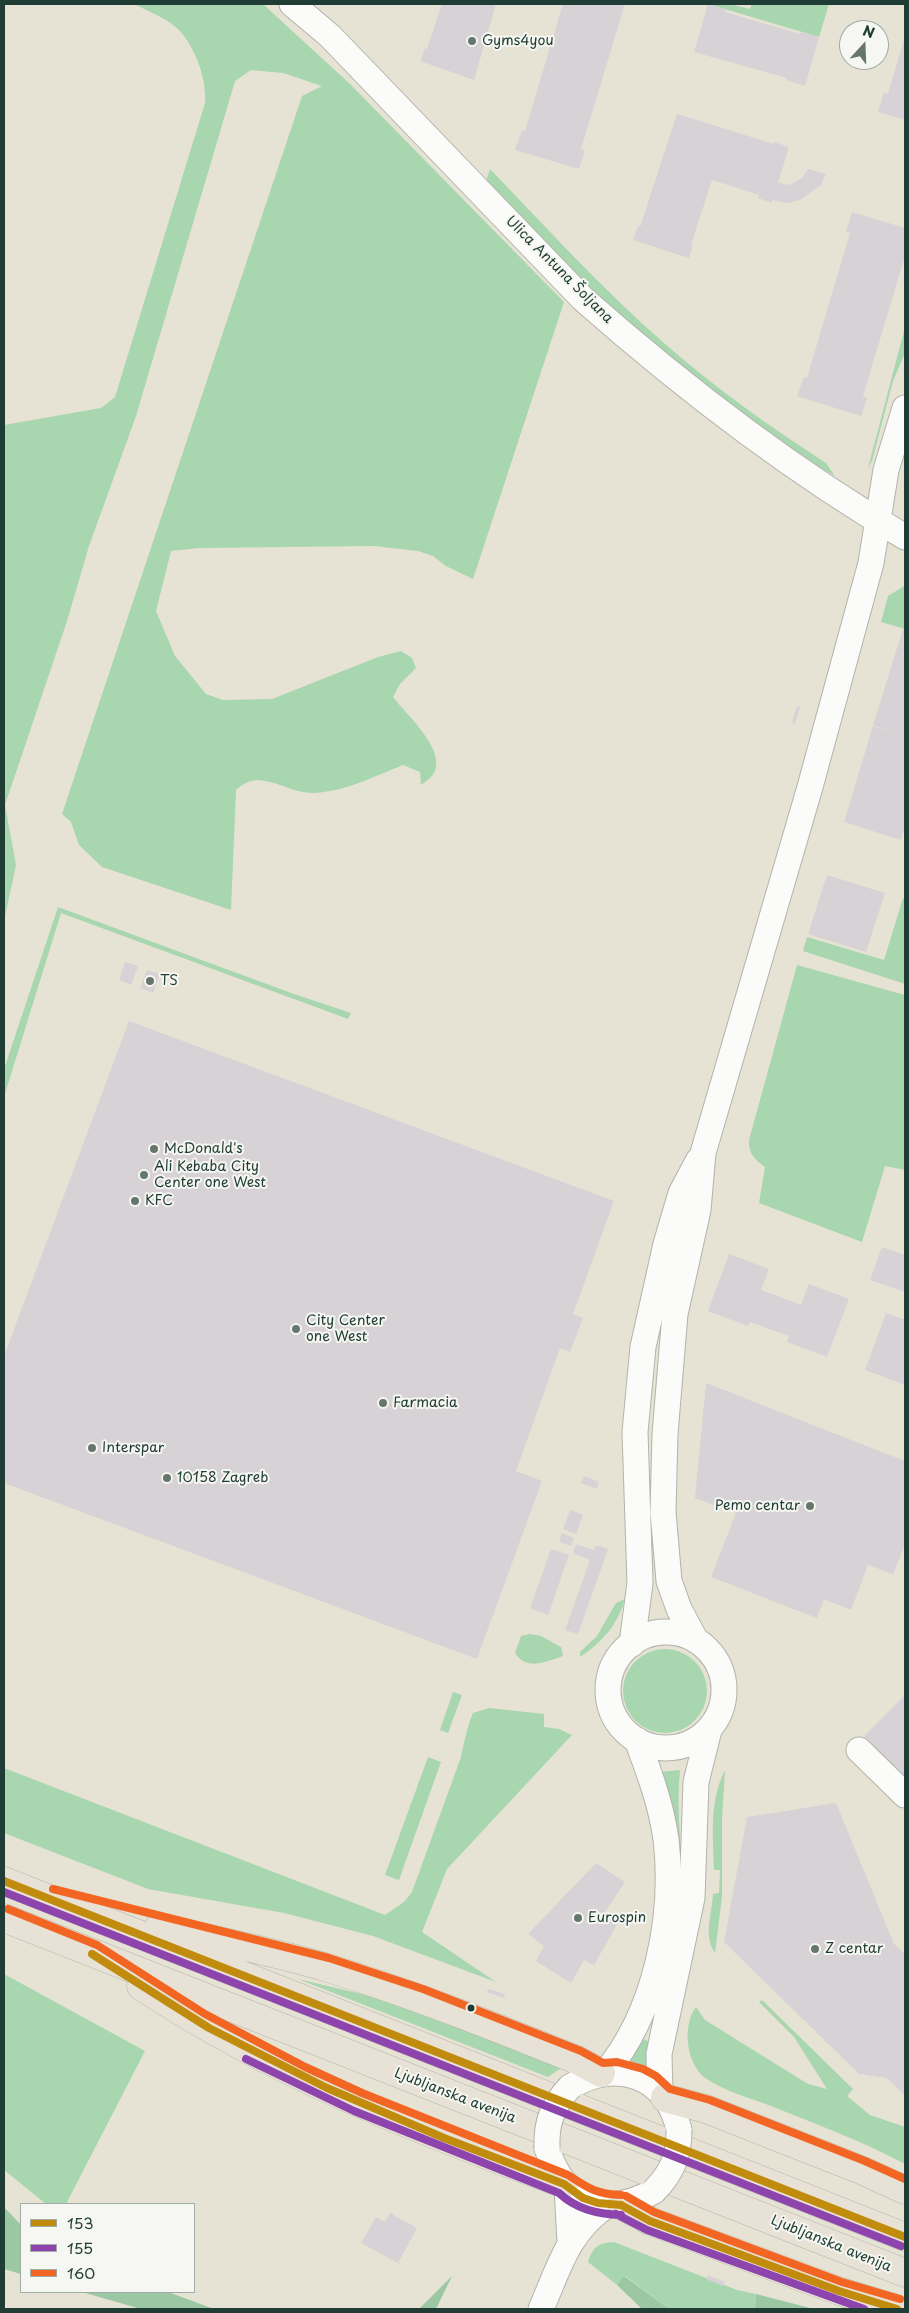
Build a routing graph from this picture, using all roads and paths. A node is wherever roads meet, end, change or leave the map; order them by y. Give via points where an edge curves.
1 (292, 4) edge
2 (905, 408) edge
3 (878, 521) junction
4 (905, 537) edge
5 (703, 1153) junction
6 (695, 1639) junction
7 (632, 1644) junction
8 (709, 1730) junction
9 (637, 1740) junction
10 (858, 1750) dead end
11 (905, 1795) edge
12 (4, 1881) edge
13 (51, 1899) junction
14 (4, 1918) edge
15 (92, 1954) junction
16 (603, 2073) junction
17 (663, 2095) junction
18 (565, 2185) junction
19 (905, 2190) edge
20 (614, 2205) junction
21 (905, 2237) edge
22 (570, 2242) junction
23 (905, 2273) edge
24 (541, 2309) edge
25 (897, 2309) edge

1 - 3 street, Ulica Antuna Šoljana via 330,36 583,299 759,442
2 - 3 street via 886,470
3 - 4 street, Ulica Antuna Šoljana
3 - 5 street via 871,563 810,787
5 - 6 street via 698,1210 675,1314 665,1434 663,1512 669,1580 679,1609
5 - 7 street via 681,1193 666,1244 644,1347 635,1432 640,1583
6 - 7 street via 678,1633 659,1632
6 - 8 street via 717,1660 724,1678 719,1714
7 - 9 street via 617,1658 608,1692 612,1711 622,1728
8 - 9 street via 694,1741 675,1748 655,1747
8 - 17 street via 696,1782 692,1898 660,2054
9 - 16 street via 658,1797 666,1838 665,1920 644,2008 629,2040
10 - 11 street
12 - 13 main road
13 - 16 main road via 261,1950 374,1982
13 - 21 main road
14 - 15 main road, Ljubljanska avenija
15 - 18 main road via 200,2023 301,2076
15 - 23 main road, Ljubljanska avenija
16 - 17 street via 639,2078
16 - 18 street, bridge via 585,2078 570,2088 549,2119 547,2148 552,2166
17 - 19 main road via 706,2109
17 - 20 street, bridge via 673,2110 679,2130 675,2163 666,2180 654,2191 639,2200
18 - 20 street via 593,2202
18 - 22 street
20 - 22 street via 585,2222
20 - 25 main road via 839,2291
22 - 24 street

